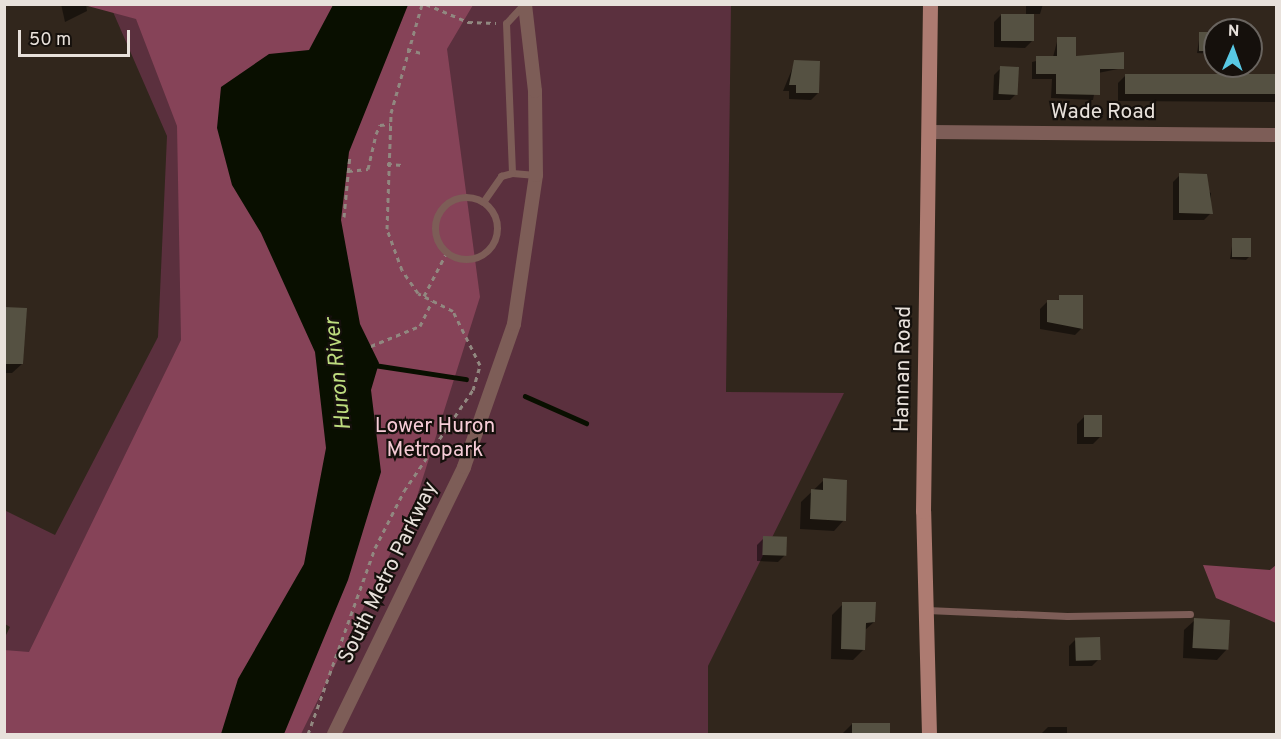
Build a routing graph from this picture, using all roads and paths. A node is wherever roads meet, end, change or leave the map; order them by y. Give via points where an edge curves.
1 (424, 4) edge
2 (525, 4) edge
3 (930, 4) edge
4 (438, 6) edge
5 (506, 22) junction
6 (408, 48) junction
7 (421, 53) dead end
8 (390, 124) junction
9 (928, 132) junction
10 (1276, 135) edge
11 (350, 154) dead end
12 (387, 164) junction
13 (403, 165) dead end
14 (348, 171) junction
15 (512, 173) junction
16 (536, 175) junction
17 (483, 202) junction
18 (344, 217) dead end
19 (447, 252) junction
20 (424, 296) junction
21 (433, 300) junction
22 (371, 346) dead end
23 (924, 609) junction
24 (1190, 614) dead end
25 (308, 735) edge
26 (334, 735) edge
27 (928, 735) edge

1 - 4 path
1 - 6 path
2 - 5 lane
2 - 16 street, South Metro Parkway via 535,90
3 - 9 street, Hannan Road
4 - 5 path via 468,22
5 - 15 lane
6 - 7 path
6 - 8 path
8 - 12 path
8 - 14 path via 380,125 368,169
9 - 10 street, Wade Road
9 - 23 street, Hannan Road
11 - 14 path
12 - 13 path
12 - 20 path via 387,229 402,270
14 - 18 path
15 - 16 lane
15 - 17 lane via 501,176
16 - 26 street, South Metro Parkway via 523,280 492,397
17 - 19 lane via 457,198 441,210 435,228
17 - 19 lane via 497,224 492,245 467,259
19 - 20 path
20 - 21 path
21 - 22 path via 420,326
21 - 25 path via 453,311 480,365 473,390 404,491 375,548
23 - 24 lane via 1066,616
23 - 27 street, Hannan Road

